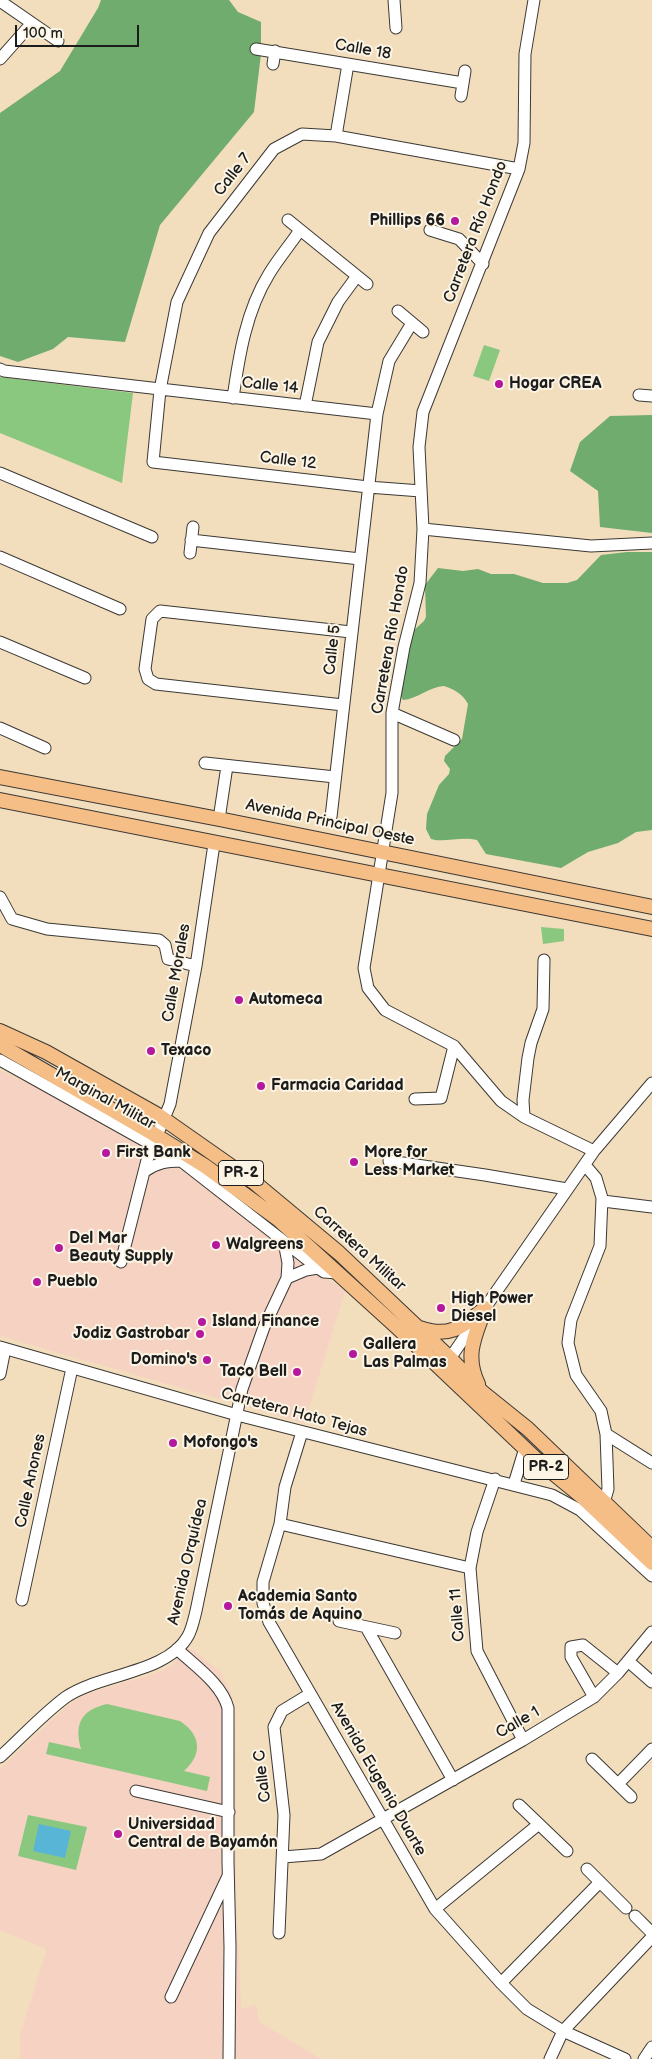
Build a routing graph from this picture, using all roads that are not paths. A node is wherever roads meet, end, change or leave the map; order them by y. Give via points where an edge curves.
1 (394, 0) edge
2 (534, 0) edge
3 (0, 2) edge
4 (32, 23) junction
5 (396, 28) dead end
6 (58, 41) dead end
7 (256, 49) dead end
8 (275, 51) junction
9 (0, 59) edge
10 (273, 64) dead end
11 (348, 64) junction
12 (465, 71) dead end
13 (463, 83) junction
14 (461, 96) dead end
15 (336, 136) junction
16 (519, 169) junction
17 (288, 220) dead end
18 (300, 230) junction
19 (430, 230) dead end
20 (483, 264) junction
21 (357, 276) junction
22 (367, 284) dead end
23 (398, 312) dead end
24 (412, 323) junction
25 (423, 332) dead end
26 (0, 369) edge
27 (160, 390) junction
28 (639, 395) dead end
29 (652, 396) edge
30 (232, 398) junction
31 (305, 406) junction
32 (377, 414) junction
33 (152, 462) joint
34 (0, 473) edge
35 (368, 487) junction
36 (421, 491) junction
37 (193, 527) dead end
38 (423, 529) junction
39 (152, 537) dead end
40 (191, 540) junction
41 (652, 543) edge
42 (190, 553) dead end
43 (0, 557) edge
44 (360, 559) junction
45 (120, 608) dead end
46 (351, 632) junction
47 (0, 642) edge
48 (85, 678) dead end
49 (343, 705) junction
50 (392, 713) junction
51 (0, 728) edge
52 (454, 740) dead end
53 (45, 748) dead end
54 (205, 763) dead end
55 (227, 766) junction
56 (335, 777) junction
57 (0, 778) edge
58 (0, 800) edge
59 (331, 817) dead end
60 (219, 819) junction
61 (214, 844) junction
62 (382, 852) junction
63 (378, 874) junction
64 (592, 894) junction
65 (0, 896) edge
66 (652, 897) edge
67 (652, 907) edge
68 (652, 929) edge
69 (544, 960) dead end
70 (196, 966) junction
71 (0, 1032) edge
72 (0, 1046) edge
73 (454, 1046) junction
74 (0, 1060) edge
75 (652, 1083) edge
76 (415, 1099) dead end
77 (524, 1117) junction
78 (164, 1119) junction
79 (155, 1140) junction
80 (594, 1151) junction
81 (181, 1161) junction
82 (389, 1161) dead end
83 (585, 1165) junction
84 (145, 1171) junction
85 (567, 1189) junction
86 (603, 1201) junction
87 (652, 1207) edge
88 (284, 1242) junction
89 (121, 1262) dead end
90 (318, 1268) junction
91 (337, 1273) junction
92 (287, 1278) junction
93 (486, 1308) junction
94 (418, 1327) junction
95 (3, 1348) edge
96 (450, 1358) junction
97 (72, 1368) junction
98 (442, 1370) junction
99 (0, 1374) edge
100 (482, 1392) junction
101 (237, 1415) junction
102 (302, 1432) junction
103 (606, 1434) junction
104 (525, 1448) junction
105 (652, 1463) edge
106 (495, 1480) junction
107 (514, 1484) junction
108 (604, 1503) junction
109 (280, 1524) junction
110 (652, 1548) edge
111 (652, 1563) edge
112 (470, 1568) junction
113 (652, 1576) edge
114 (22, 1600) dead end
115 (339, 1621) dead end
116 (366, 1627) junction
117 (652, 1632) edge
118 (395, 1633) dead end
119 (177, 1650) junction
120 (628, 1661) junction
121 (618, 1673) junction
122 (652, 1682) edge
123 (310, 1694) junction
124 (594, 1697) junction
125 (523, 1740) junction
126 (652, 1749) edge
127 (0, 1757) edge
128 (592, 1759) dead end
129 (452, 1780) junction
130 (618, 1784) junction
131 (136, 1790) dead end
132 (631, 1797) dead end
133 (519, 1805) dead end
134 (229, 1812) junction
135 (382, 1820) junction
136 (539, 1824) junction
137 (567, 1851) dead end
138 (282, 1858) junction
139 (586, 1869) dead end
140 (229, 1875) junction
141 (600, 1882) junction
142 (435, 1909) junction
143 (279, 1933) dead end
144 (652, 1933) edge
145 (652, 1937) edge
146 (502, 1983) junction
147 (171, 1997) dead end
148 (563, 2031) junction
149 (652, 2047) edge
150 (229, 2059) edge
151 (550, 2059) edge
152 (625, 2059) edge
153 (644, 2059) edge

1 - 5 street
2 - 16 street, Carretera Río Hondo via 525,54 524,143
3 - 4 street
4 - 6 street
4 - 9 street
7 - 8 street, Calle 18
8 - 10 street
8 - 11 street, Calle 18
11 - 13 street, Calle 18
11 - 15 street
12 - 13 street
13 - 14 street
15 - 16 street, Calle 7
15 - 27 street, Calle 7 via 302,134 274,149 209,233 177,302
16 - 20 street, Carretera Río Hondo
17 - 18 street
18 - 21 street
18 - 30 street via 268,275 256,302 240,346
19 - 20 street via 459,239
20 - 36 street, Carretera Río Hondo via 423,412 419,447
21 - 22 street
21 - 31 street via 338,302 318,342
23 - 24 street
24 - 25 street
24 - 32 street, Calle 5 via 389,361
26 - 27 street, Calle 14
27 - 30 street, Calle 14
27 - 33 street, Calle 7
28 - 29 street
30 - 31 street, Calle 14
31 - 32 street, Calle 14
32 - 35 street, Calle 5
33 - 35 street, Calle 12
34 - 39 street
35 - 36 street, Calle 12
35 - 44 street, Calle 5
36 - 38 street, Carretera Río Hondo
37 - 40 street
38 - 41 street via 591,546
38 - 50 street, Carretera Río Hondo via 420,583
40 - 42 street
40 - 44 street
43 - 45 street
44 - 46 street, Calle 5
46 - 49 street, Calle 5
46 - 49 street via 160,611 152,619 145,669 148,679 156,684
47 - 48 street
49 - 56 street, Calle 5
50 - 52 street
50 - 62 street, Carretera Río Hondo via 392,793
51 - 53 street
54 - 55 street
55 - 56 street
55 - 60 street
56 - 59 street, Calle 5
57 - 60 main road, Avenida Principal Oeste
58 - 61 main road
60 - 62 main road, Avenida Principal Oeste
61 - 63 main road
61 - 70 street, Calle Morales
62 - 63 street, Carretera Río Hondo
62 - 64 main road, Avenida Principal Oeste
63 - 68 main road
63 - 73 street, Carretera Río Hondo via 364,968 368,988 385,1010
64 - 66 main road
64 - 67 main road, Avenida Principal Oeste
65 - 70 street via 12,919 47,929 159,940 165,944 168,959
69 - 77 street via 543,1009 528,1058
70 - 78 street, Calle Morales via 170,1104
71 - 78 main road, Carretera Militar / PR-2 via 46,1052
72 - 79 main road, Carretera Militar / PR-2
73 - 76 street via 441,1098
73 - 77 street, Carretera Río Hondo via 501,1101
74 - 79 street, Marginal Militar
75 - 80 street
77 - 80 street, Carretera Río Hondo
78 - 79 street, Calle Morales
78 - 94 main road, Carretera Militar / PR-2 via 290,1210
79 - 81 street, Marginal Militar
79 - 84 street, Calle Morales
79 - 91 main road, Carretera Militar / PR-2 via 205,1166 278,1219
80 - 83 street
81 - 84 street via 166,1161
81 - 88 street, Marginal Militar
82 - 85 street
83 - 85 street
83 - 86 street via 596,1178
84 - 89 street, Calle Morales
85 - 93 street
86 - 87 street
86 - 103 street via 600,1246 571,1320 568,1343 576,1375 601,1411
88 - 90 street, Marginal Militar
88 - 92 street
90 - 91 street, Marginal Militar
90 - 92 street
91 - 98 main road, Carretera Militar / PR-2
92 - 101 street, Avenida Orquídea via 264,1327 242,1389
93 - 94 main road via 464,1326 448,1332
93 - 96 street
93 - 100 main road via 472,1341 470,1355
94 - 96 main road, Carretera Militar / PR-2
95 - 97 street, Carretera Hato Tejas
95 - 99 street
96 - 98 street
96 - 100 main road, Carretera Militar / PR-2
97 - 101 street, Carretera Hato Tejas
97 - 114 street, Calle Anones
98 - 104 main road, Carretera Militar / PR-2
100 - 108 main road, Carretera Militar / PR-2 via 528,1430
101 - 102 street, Carretera Hato Tejas
101 - 119 street, Avenida Orquídea via 196,1610 188,1636
102 - 106 street, Carretera Hato Tejas
102 - 109 street, Avenida Eugenio Duarte via 285,1487
103 - 105 street
103 - 108 street via 608,1489
104 - 107 street
104 - 111 main road, Carretera Militar / PR-2
106 - 107 street, Carretera Hato Tejas
106 - 112 street, Calle 11 via 477,1532
107 - 113 street, Carretera Hato Tejas via 552,1495 580,1510
108 - 110 main road, Carretera Militar / PR-2
109 - 112 street
109 - 123 street, Avenida Eugenio Duarte via 263,1582 263,1603 269,1622
112 - 125 street, Calle 11 via 477,1651
115 - 116 street
116 - 118 street
116 - 129 street
117 - 120 street, Calle 1
119 - 127 street, Avenida Orquídea via 154,1664 89,1685 66,1697
119 - 134 street via 219,1689 226,1700
120 - 121 street, Calle 1
120 - 122 street
121 - 124 street, Calle 1
121 - 124 street via 583,1646 571,1647 571,1657
123 - 135 street, Avenida Eugenio Duarte
123 - 138 street, Calle C via 282,1711 274,1727 284,1816
124 - 125 street, Calle 1
125 - 129 street, Calle 1
126 - 130 street
128 - 130 street
129 - 135 street, Calle 1
130 - 132 street
131 - 134 street
133 - 136 street
134 - 140 street
135 - 138 street, Calle 1 via 321,1854
135 - 142 street, Avenida Eugenio Duarte
136 - 137 street
136 - 142 street
138 - 143 street, Calle C
139 - 141 street
140 - 147 street
140 - 150 street
141 - 144 street
141 - 146 street
142 - 146 street, Avenida Eugenio Duarte
145 - 148 street
146 - 148 street, Avenida Eugenio Duarte via 528,2009
148 - 151 street
148 - 152 street, Avenida Eugenio Duarte
149 - 153 street

